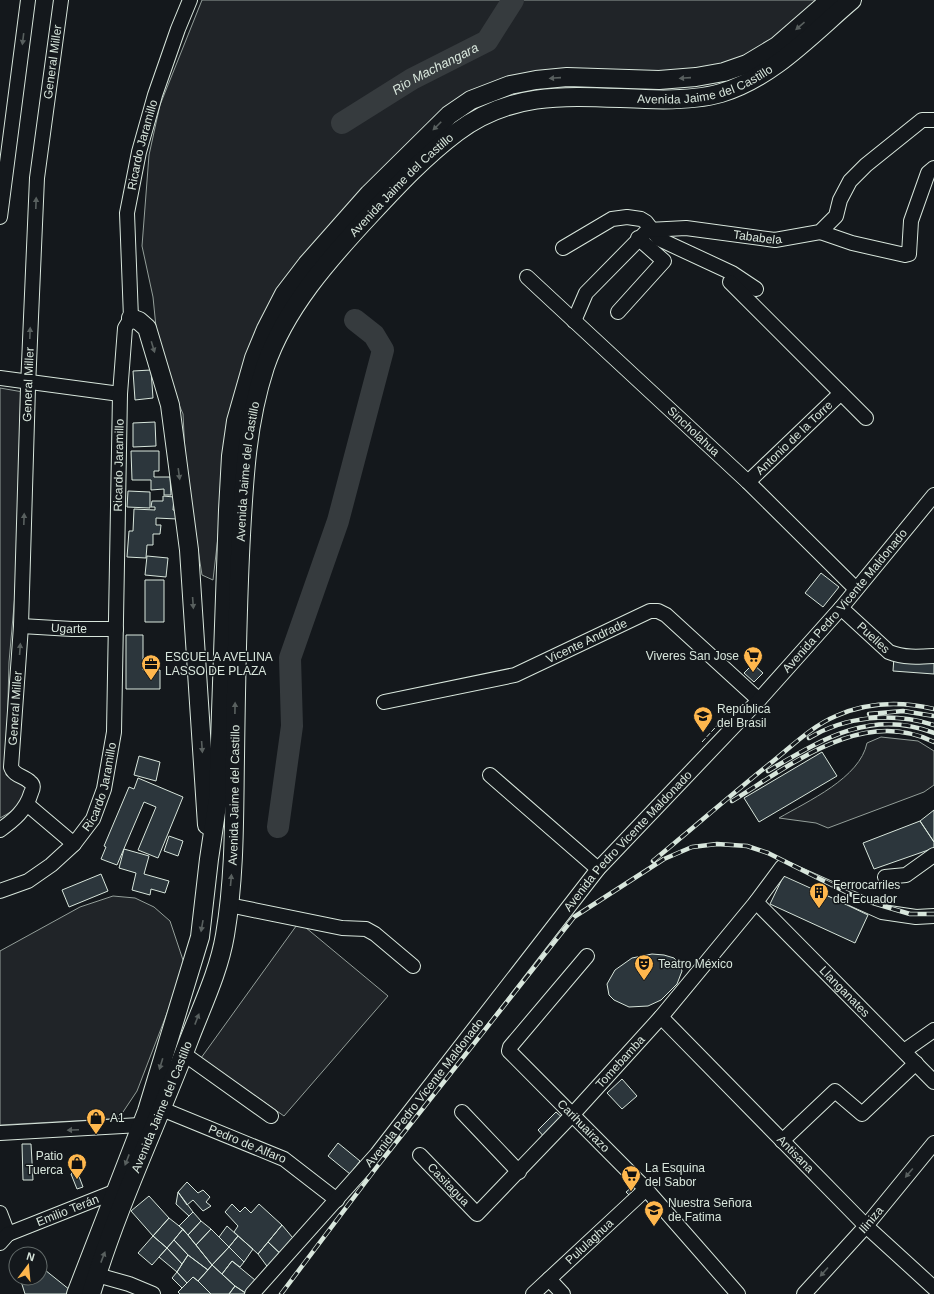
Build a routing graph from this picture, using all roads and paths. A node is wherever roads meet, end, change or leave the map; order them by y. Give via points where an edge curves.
1 (28, 0) edge
2 (61, 0) edge
3 (190, 0) edge
4 (830, 0) edge
5 (852, 0) edge
6 (934, 120) edge
7 (934, 168) edge
8 (0, 217) edge
9 (651, 228) junction
10 (820, 232) junction
11 (638, 238) junction
12 (563, 248) dead end
13 (527, 277) dead end
14 (730, 282) dead end
15 (756, 289) dead end
16 (618, 312) dead end
17 (131, 318) junction
18 (574, 321) junction
19 (0, 378) edge
20 (28, 383) junction
21 (120, 394) junction
22 (841, 394) junction
23 (866, 418) dead end
24 (748, 482) junction
25 (934, 495) edge
26 (856, 589) junction
27 (841, 608) junction
28 (21, 626) junction
29 (116, 630) junction
30 (934, 656) edge
31 (759, 700) junction
32 (384, 702) dead end
33 (490, 775) dead end
34 (28, 805) junction
35 (0, 830) edge
36 (74, 844) junction
37 (934, 855) edge
38 (209, 859) junction
39 (598, 869) junction
40 (885, 877) dead end
41 (0, 891) edge
42 (756, 902) junction
43 (229, 905) junction
44 (934, 916) edge
45 (587, 956) dead end
46 (413, 966) dead end
47 (661, 1017) junction
48 (934, 1030) edge
49 (904, 1050) junction
50 (184, 1054) junction
51 (916, 1063) junction
52 (934, 1082) edge
53 (156, 1106) junction
54 (462, 1112) dead end
55 (573, 1114) junction
56 (272, 1116) dead end
57 (147, 1126) junction
58 (0, 1133) edge
59 (782, 1141) junction
60 (934, 1143) edge
61 (420, 1155) dead end
62 (519, 1172) junction
63 (646, 1189) junction
64 (121, 1194) junction
65 (337, 1200) junction
66 (0, 1213) edge
67 (477, 1214) joint
68 (866, 1226) junction
69 (4, 1238) edge
70 (96, 1275) junction
71 (548, 1279) junction
72 (934, 1288) edge
73 (76, 1294) edge
74 (91, 1294) edge
75 (152, 1294) edge
76 (252, 1294) edge
77 (533, 1294) edge
78 (563, 1294) edge
79 (738, 1294) edge
80 (804, 1294) edge

1 -> 8 street
20 -> 2 street, General Miller via 37,178
3 - 17 street, Ricardo Jaramillo via 155,95 139,152 127,213
4 -> 38 main road, Avenida Jaime del Castillo via 777,46 747,64 724,72 659,80 567,77 536,80 510,85 471,100 448,115 369,194 284,294 254,358 236,421 231,456 218,799
43 -> 5 main road, Avenida Jaime del Castillo via 234,836 237,601 244,473 248,433 262,380 286,321 327,262 411,171 459,130 500,108 540,97 662,99 721,93 747,82 777,63
6 - 10 street via 922,120 850,181 840,200 836,216
7 - 10 street via 928,173 911,221 909,254 852,243
9 - 10 street, Tababela via 686,228 776,240
9 - 11 street
9 - 12 street via 642,219 612,219
9 - 15 street via 659,239 732,273
11 - 16 street via 664,261
11 - 18 street via 586,293
13 - 18 street, Sincholahua
14 - 22 street
17 - 21 street, Ricardo Jaramillo via 125,328
17 -> 38 main road via 147,328 170,405 189,550
18 - 24 street, Sincholahua
19 - 20 street
20 - 21 street
28 -> 20 street, General Miller
21 - 29 street, Ricardo Jaramillo
22 - 23 street
22 - 24 street, Antonio de la Torre
24 - 26 street, Sincholahua
25 - 26 street, Avenida Pedro Vicente Maldonado
26 - 27 street, Avenida Pedro Vicente Maldonado
27 - 30 street, Puelles via 889,652 897,656 914,658
27 - 31 street, Avenida Pedro Vicente Maldonado
28 - 29 street, Ugarte
34 -> 28 street, General Miller via 32,784 11,767
29 - 36 street, Ricardo Jaramillo via 114,732 104,789 93,819
31 - 32 street, Vicente Andrade via 666,615 654,611 515,675
31 - 39 street, Avenida Pedro Vicente Maldonado
33 - 39 street
34 - 35 street
34 - 36 street
36 - 41 street, Ricardo Jaramillo via 52,865 28,881
37 - 40 street via 906,874
38 -> 53 main road, Avenida Jaime del Castillo via 200,937
39 - 65 street, Avenida Pedro Vicente Maldonado via 377,1154
42 - 44 street, Tomebamba via 779,869 785,867 882,912 916,917
42 - 47 street, Tomebamba
42 - 49 street, Llanganates
43 - 46 street via 342,928 366,929
50 -> 43 main road, Avenida Jaime del Castillo via 220,957
45 - 55 street, Carihuairazo via 509,1049
47 - 55 street, Tomebamba
47 - 59 street, Antisana
48 - 49 street
49 - 51 street, Llanganates
50 - 53 main road, Avenida Jaime del Castillo
50 - 56 street
51 - 52 street, Llanganates
51 - 59 street via 862,1114 835,1091
53 - 57 main road, Avenida Jaime del Castillo
53 - 65 street, Pedro de Alfaro via 284,1159
54 - 62 street
55 - 62 street, Tomebamba
55 - 63 street, Carihuairazo
57 -> 58 street
57 - 64 main road, Avenida Jaime del Castillo
59 - 68 street, Antisana
60 -> 68 street, Iliniza
61 - 67 street, Casitagua
62 - 67 street, Tomebamba
63 - 71 street, Pululaghua
63 - 79 street, Carihuairazo
64 - 69 street, Emilio Terán
70 -> 64 main road, Avenida Jaime del Castillo
64 - 73 main road, Avenida Jaime del Castillo
65 - 76 street, Avenida Pedro Vicente Maldonado
66 - 69 street
68 - 72 street, Antisana
68 -> 80 street, Iliniza
70 - 74 main road, Avenida Jaime del Castillo
70 - 75 street via 130,1284
71 - 77 street, Pululaghua
71 - 78 street

